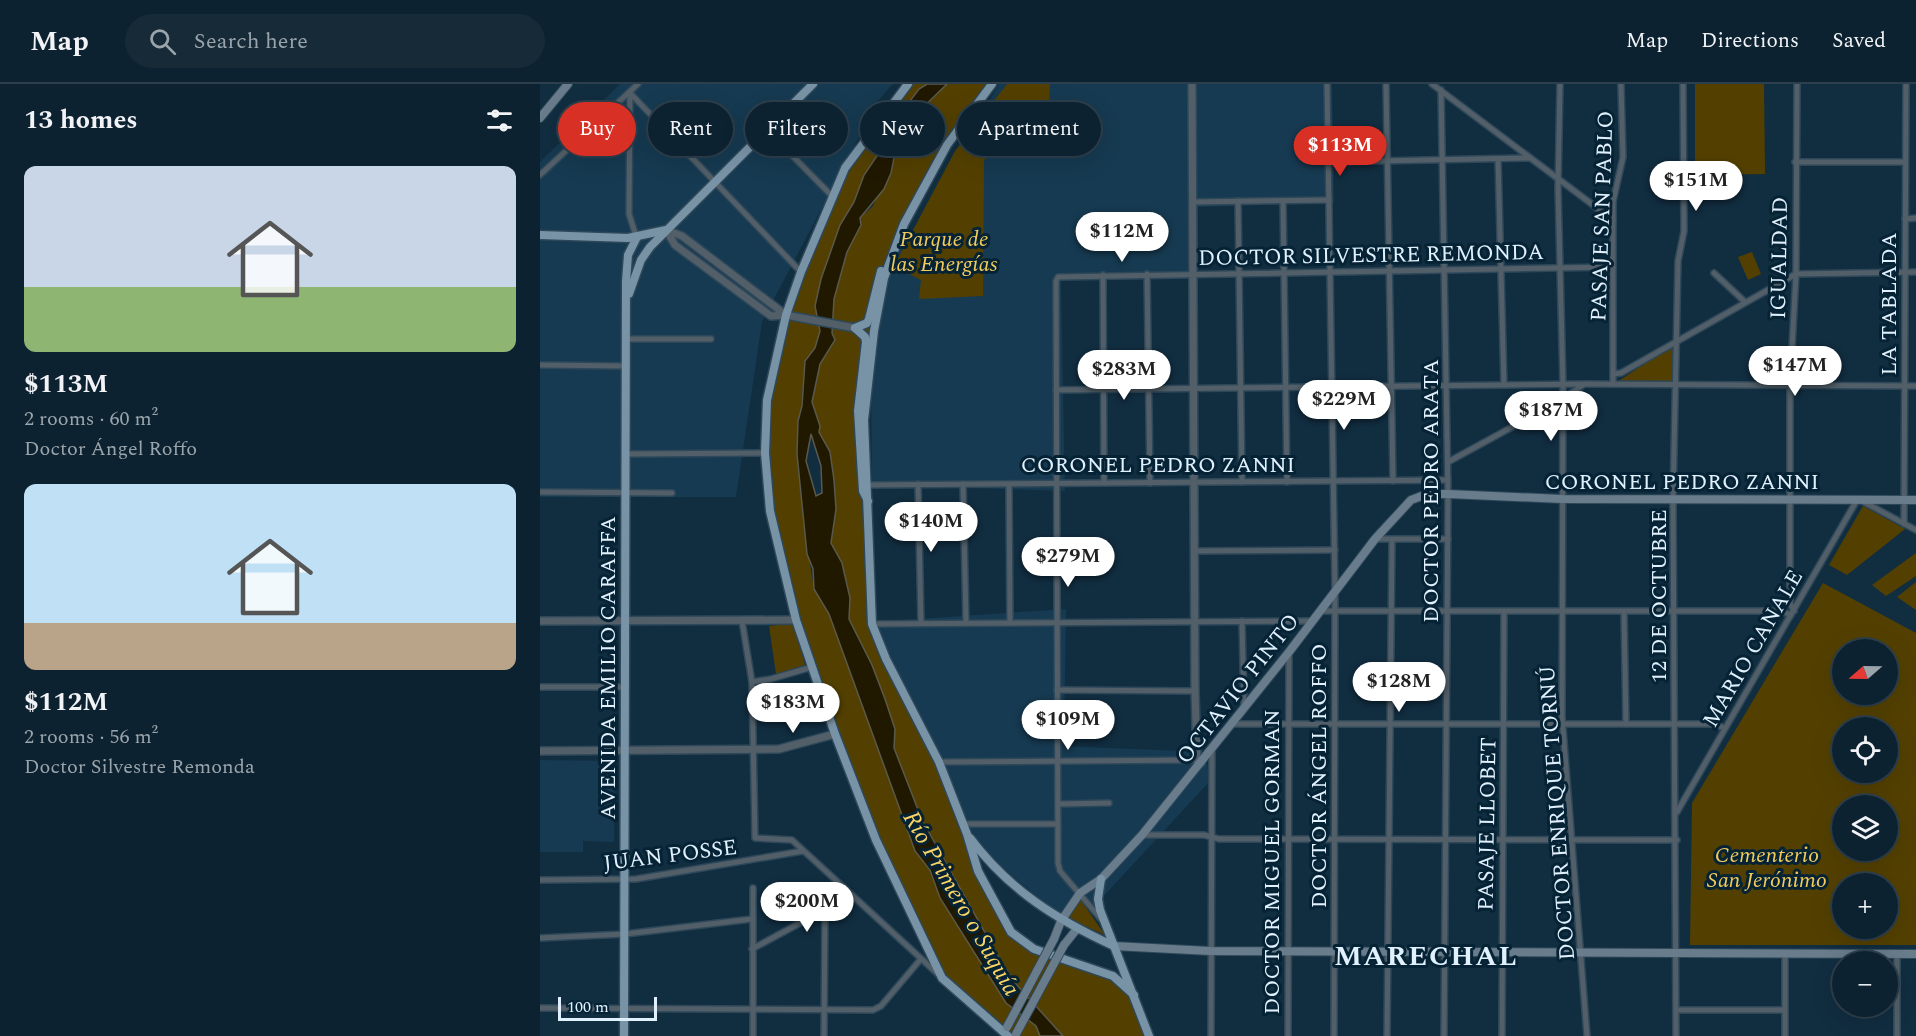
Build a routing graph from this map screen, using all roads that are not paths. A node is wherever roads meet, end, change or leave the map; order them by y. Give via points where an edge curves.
1 (568, 84) edge
2 (638, 84) edge
3 (813, 84) edge
4 (908, 84) edge
5 (992, 84) edge
6 (1192, 84) edge
7 (1327, 84) edge
8 (1386, 84) edge
9 (1432, 84) edge
10 (1560, 84) edge
11 (1683, 84) edge
12 (1797, 84) edge
13 (1906, 84) edge
14 (1621, 86) dead end
15 (1441, 90) junction
16 (630, 93) junction
17 (795, 102) edge
18 (540, 118) edge
19 (745, 152) edge
20 (793, 156) edge
21 (1529, 158) junction
22 (1498, 159) junction
23 (1442, 160) junction
24 (1388, 161) junction
25 (1328, 162) junction
26 (1795, 162) junction
27 (1905, 162) junction
28 (540, 175) edge
29 (1558, 180) junction
30 (716, 181) junction
31 (833, 197) junction
32 (1329, 200) junction
33 (1238, 201) junction
34 (1283, 201) junction
35 (1192, 202) junction
36 (1916, 218) edge
37 (1905, 219) junction
38 (1613, 220) junction
39 (666, 230) junction
40 (540, 235) edge
41 (637, 237) junction
42 (616, 239) junction
43 (896, 242) junction
44 (628, 255) junction
45 (1613, 267) junction
46 (1560, 268) junction
47 (1501, 269) junction
48 (1389, 270) junction
49 (1444, 270) junction
50 (1330, 271) junction
51 (801, 272) junction
52 (1284, 272) junction
53 (1905, 272) junction
54 (1916, 272) edge
55 (1192, 273) junction
56 (1239, 273) junction
57 (1714, 273) dead end
58 (1796, 273) junction
59 (1103, 274) junction
60 (1147, 274) junction
61 (627, 300) junction
62 (1744, 302) junction
63 (790, 316) junction
64 (857, 329) junction
65 (627, 339) junction
66 (711, 339) dead end
67 (1677, 340) junction
68 (540, 364) edge
69 (627, 366) junction
70 (1613, 374) junction
71 (1563, 384) junction
72 (1585, 384) junction
73 (1613, 384) junction
74 (1504, 385) junction
75 (1674, 385) junction
76 (1790, 385) junction
77 (1391, 386) junction
78 (1446, 386) junction
79 (1904, 386) junction
80 (1916, 386) edge
81 (1332, 387) junction
82 (1240, 388) junction
83 (1286, 388) junction
84 (1149, 389) junction
85 (1193, 389) junction
86 (1056, 390) junction
87 (1104, 390) junction
88 (1563, 399) junction
89 (765, 453) junction
90 (626, 454) junction
91 (1448, 462) junction
92 (1448, 480) junction
93 (1334, 481) junction
94 (1392, 481) junction
95 (1193, 482) junction
96 (1242, 482) junction
97 (1287, 482) junction
98 (1056, 483) junction
99 (1104, 483) junction
100 (1150, 483) junction
101 (918, 484) junction
102 (963, 484) junction
103 (1009, 484) junction
104 (869, 485) junction
105 (540, 492) edge
106 (626, 492) junction
107 (672, 493) dead end
108 (1448, 494) junction
109 (1562, 499) junction
110 (1673, 499) junction
111 (1789, 500) junction
112 (1859, 500) junction
113 (1905, 500) junction
114 (1916, 500) edge
115 (869, 501) junction
116 (1904, 524) junction
117 (1916, 530) edge
118 (1448, 539) junction
119 (1375, 540) junction
120 (1392, 540) junction
121 (1335, 550) junction
122 (1194, 551) junction
123 (1335, 590) junction
124 (1320, 611) junction
125 (1335, 611) junction
126 (1390, 611) junction
127 (1447, 612) junction
128 (1504, 612) junction
129 (1563, 612) junction
130 (1624, 613) junction
131 (1673, 613) junction
132 (1792, 613) junction
133 (796, 620) junction
134 (540, 621) edge
135 (625, 621) junction
136 (742, 621) junction
137 (1195, 621) junction
138 (1242, 621) junction
139 (1312, 621) junction
140 (921, 622) junction
141 (966, 622) junction
142 (1010, 622) junction
143 (1057, 622) junction
144 (872, 624) junction
145 (1289, 652) junction
146 (812, 667) junction
147 (752, 682) junction
148 (540, 687) edge
149 (624, 687) junction
150 (1057, 690) junction
151 (1195, 691) junction
152 (1244, 709) junction
153 (1232, 724) junction
154 (1503, 724) junction
155 (1564, 724) junction
156 (1626, 724) junction
157 (1676, 724) junction
158 (1335, 725) junction
159 (1389, 725) junction
160 (1446, 725) junction
161 (1288, 726) junction
162 (1724, 728) junction
163 (835, 734) junction
164 (1212, 749) junction
165 (754, 750) junction
166 (540, 751) edge
167 (624, 752) junction
168 (939, 762) junction
169 (1199, 762) junction
170 (1057, 763) junction
171 (1109, 803) dead end
172 (1058, 804) junction
173 (1676, 813) junction
174 (963, 824) junction
175 (1058, 824) junction
176 (967, 834) junction
177 (1142, 835) junction
178 (1211, 837) junction
179 (1288, 839) junction
180 (1335, 839) junction
181 (1388, 839) junction
182 (1445, 839) junction
183 (1502, 839) junction
184 (1574, 839) junction
185 (1677, 840) junction
186 (803, 851) junction
187 (1101, 879) junction
188 (540, 880) edge
189 (624, 880) junction
190 (753, 888) dead end
191 (1080, 893) junction
192 (850, 896) junction
193 (825, 910) junction
194 (752, 919) junction
195 (1061, 921) junction
196 (1107, 926) junction
197 (1076, 930) junction
198 (625, 934) junction
199 (540, 938) edge
200 (1114, 946) junction
201 (752, 949) junction
202 (1210, 951) junction
203 (1287, 951) junction
204 (1334, 951) junction
205 (1387, 951) junction
206 (1582, 951) junction
207 (1678, 951) junction
208 (1444, 952) junction
209 (1501, 952) junction
210 (1785, 953) junction
211 (1832, 953) edge
212 (1898, 954) edge
213 (1916, 954) edge
214 (920, 960) junction
215 (942, 978) junction
216 (1134, 995) junction
217 (540, 1008) edge
218 (625, 1009) junction
219 (1677, 1010) junction
220 (1785, 1010) junction
221 (753, 1011) junction
222 (824, 1012) junction
223 (1897, 1017) edge
224 (1009, 1034) edge
225 (624, 1036) edge
226 (753, 1036) edge
227 (824, 1036) edge
228 (1149, 1036) edge
229 (1211, 1036) edge
230 (1288, 1036) edge
231 (1334, 1036) edge
232 (1387, 1036) edge
233 (1444, 1036) edge
234 (1502, 1036) edge
235 (1587, 1036) edge
236 (1676, 1036) edge
237 (1785, 1036) edge
238 (1897, 1036) edge

1 - 18 main road
2 - 16 street
3 - 17 main road, AVENIDA EMILIO CARAFFA
4 - 31 main road via 848,163
5 - 43 main road via 947,145
6 - 35 street
7 - 25 street, DOCTOR ÁNGEL ROFFO
8 - 24 street
9 - 15 street
10 - 29 street, DOCTOR ENRIQUE TORNÚ
11 - 67 street, 12 DE OCTUBRE via 1684,231 1678,261
12 - 26 street, IGUALDAD
13 - 27 street, LA TABLADA
14 - 38 street, PASAJE SAN PABLO via 1623,163 1614,192
15 - 21 street
15 - 23 street, DOCTOR PEDRO ARATA
16 - 28 street
16 - 30 street
16 - 41 street via 628,214
19 - 30 main road, AVENIDA EMILIO CARAFFA
20 - 31 street
21 - 22 street
21 - 29 street
22 - 23 street
22 - 47 street
23 - 24 street
23 - 49 street, DOCTOR PEDRO ARATA
24 - 25 street
24 - 48 street
25 - 32 street, DOCTOR ÁNGEL ROFFO
26 - 27 street
26 - 58 street, IGUALDAD
27 - 37 street, LA TABLADA
29 - 38 street
29 - 46 street, DOCTOR ENRIQUE TORNÚ
30 - 39 main road, AVENIDA EMILIO CARAFFA
30 - 51 street
31 - 51 main road
32 - 34 street
32 - 50 street, DOCTOR ÁNGEL ROFFO
33 - 34 street
33 - 35 street
33 - 56 street
34 - 52 street
35 - 55 street
36 - 37 street
37 - 53 street, LA TABLADA
38 - 45 street, PASAJE SAN PABLO
39 - 41 main road
39 - 61 main road, AVENIDA EMILIO CARAFFA via 641,260
39 - 63 street via 682,236
39 - 63 street via 675,245 771,316
40 - 42 main road
41 - 42 main road
41 - 44 main road, AVENIDA EMILIO CARAFFA
42 - 44 main road
43 - 64 main road via 883,265 869,319
43 - 104 main road via 884,278 865,402
44 - 61 main road, AVENIDA EMILIO CARAFFA
45 - 46 street, DOCTOR SILVESTRE REMONDA
45 - 70 street, PASAJE SAN PABLO
46 - 47 street, DOCTOR SILVESTRE REMONDA
46 - 71 street, DOCTOR ENRIQUE TORNÚ
47 - 49 street, DOCTOR SILVESTRE REMONDA
47 - 74 street
48 - 49 street, DOCTOR SILVESTRE REMONDA
48 - 50 street, DOCTOR SILVESTRE REMONDA
48 - 77 street
49 - 78 street, DOCTOR PEDRO ARATA
50 - 52 street, DOCTOR SILVESTRE REMONDA
50 - 81 street, DOCTOR ÁNGEL ROFFO
51 - 63 main road
52 - 56 street, DOCTOR SILVESTRE REMONDA
52 - 83 street
53 - 54 street
53 - 58 street
53 - 79 street, LA TABLADA
55 - 56 street, DOCTOR SILVESTRE REMONDA
55 - 60 street, DOCTOR SILVESTRE REMONDA
55 - 85 street
56 - 82 street
57 - 62 street
58 - 62 street
58 - 76 street, IGUALDAD
59 - 60 street, DOCTOR SILVESTRE REMONDA
59 - 86 street, DOCTOR SILVESTRE REMONDA via 1058,277 1056,281
59 - 87 street
60 - 84 street
61 - 65 main road, AVENIDA EMILIO CARAFFA
62 - 67 street
63 - 64 street
63 - 89 main road via 767,400
64 - 115 main road via 866,342 858,411 863,490
65 - 66 street
65 - 69 main road, AVENIDA EMILIO CARAFFA
67 - 70 street
67 - 75 street, 12 DE OCTUBRE
68 - 69 street
69 - 90 main road, AVENIDA EMILIO CARAFFA
70 - 73 street, PASAJE SAN PABLO
71 - 72 street
71 - 74 street
71 - 88 street, DOCTOR ENRIQUE TORNÚ
72 - 73 street
72 - 88 street
73 - 75 street
74 - 78 street
75 - 76 street
75 - 110 street, 12 DE OCTUBRE
76 - 79 street
76 - 111 street, IGUALDAD
77 - 78 street
77 - 81 street
77 - 94 street
78 - 91 street, DOCTOR PEDRO ARATA
79 - 80 street
79 - 113 street, LA TABLADA
81 - 83 street
81 - 93 street, DOCTOR ÁNGEL ROFFO
82 - 83 street
82 - 85 street
82 - 96 street
83 - 97 street
84 - 85 street
84 - 87 street
84 - 100 street
85 - 95 street
86 - 87 street
86 - 98 street
87 - 99 street
88 - 91 street
88 - 109 street, DOCTOR ENRIQUE TORNÚ
89 - 90 street
89 - 133 main road via 775,539
90 - 106 main road, AVENIDA EMILIO CARAFFA
91 - 92 street, DOCTOR PEDRO ARATA
92 - 94 street, CORONEL PEDRO ZANNI
92 - 108 street, DOCTOR PEDRO ARATA
93 - 94 street, CORONEL PEDRO ZANNI
93 - 97 street, CORONEL PEDRO ZANNI
93 - 121 street, DOCTOR ÁNGEL ROFFO
95 - 96 street, CORONEL PEDRO ZANNI
95 - 100 street, CORONEL PEDRO ZANNI
95 - 122 street
96 - 97 street, CORONEL PEDRO ZANNI
98 - 99 street, CORONEL PEDRO ZANNI
98 - 103 street, CORONEL PEDRO ZANNI
98 - 143 street
99 - 100 street, CORONEL PEDRO ZANNI
101 - 102 street, CORONEL PEDRO ZANNI
101 - 104 street, CORONEL PEDRO ZANNI
101 - 140 street
102 - 103 street, CORONEL PEDRO ZANNI
102 - 141 street
103 - 142 street
104 - 115 main road
105 - 106 street
106 - 107 street
106 - 135 main road, AVENIDA EMILIO CARAFFA
108 - 109 main road, CORONEL PEDRO ZANNI
108 - 118 street, DOCTOR PEDRO ARATA
108 - 119 main road, OCTAVIO PINTO via 1427,494 1411,500
109 - 110 main road, CORONEL PEDRO ZANNI
109 - 129 street, DOCTOR ENRIQUE TORNÚ
110 - 111 main road, CORONEL PEDRO ZANNI
110 - 131 street, 12 DE OCTUBRE
111 - 112 main road, CORONEL PEDRO ZANNI
111 - 132 street, IGUALDAD
112 - 113 main road, CORONEL PEDRO ZANNI
112 - 116 street
112 - 132 street, MARIO CANALE
113 - 114 main road, CORONEL PEDRO ZANNI
113 - 116 street, LA TABLADA
115 - 144 main road
116 - 117 street
118 - 120 street
118 - 127 street, DOCTOR PEDRO ARATA
119 - 120 street
119 - 123 main road, OCTAVIO PINTO
120 - 126 street
121 - 122 street
121 - 123 street, DOCTOR ÁNGEL ROFFO
122 - 137 street
123 - 124 main road, OCTAVIO PINTO
123 - 125 street, DOCTOR ÁNGEL ROFFO
124 - 125 street
124 - 139 main road, OCTAVIO PINTO
125 - 126 street
125 - 158 street, DOCTOR ÁNGEL ROFFO
126 - 127 street
126 - 159 street
127 - 128 street
127 - 160 street, DOCTOR PEDRO ARATA
128 - 129 street
128 - 154 street, PASAJE LLOBET
129 - 130 street
129 - 155 street, DOCTOR ENRIQUE TORNÚ
130 - 131 street
130 - 156 street
131 - 132 street
131 - 157 street, 12 DE OCTUBRE
132 - 162 street, MARIO CANALE
133 - 136 street
133 - 146 main road
134 - 135 street
135 - 136 street
135 - 149 main road, AVENIDA EMILIO CARAFFA
136 - 147 street
137 - 138 street
137 - 143 street
137 - 151 street
138 - 139 street
138 - 152 street
139 - 145 main road, OCTAVIO PINTO
140 - 141 street
140 - 144 street
141 - 142 street
142 - 143 street
143 - 150 street
144 - 168 main road
145 - 152 main road, OCTAVIO PINTO
145 - 161 street, DOCTOR MIGUEL GORMAN
146 - 147 street
146 - 163 main road
147 - 165 street
148 - 149 street
149 - 167 main road, AVENIDA EMILIO CARAFFA
150 - 151 street
150 - 170 street
151 - 169 street
152 - 153 main road, OCTAVIO PINTO
153 - 161 street
153 - 164 main road, OCTAVIO PINTO
154 - 155 street
154 - 160 street
154 - 183 street, PASAJE LLOBET
155 - 156 street
155 - 184 street, DOCTOR ENRIQUE TORNÚ
156 - 157 street
157 - 162 street via 1715,724
157 - 173 street, 12 DE OCTUBRE
158 - 159 street
158 - 161 street
158 - 180 street, DOCTOR ÁNGEL ROFFO
159 - 160 street
159 - 181 street
160 - 182 street, DOCTOR PEDRO ARATA
161 - 179 street, DOCTOR MIGUEL GORMAN
162 - 173 street, MARIO CANALE
163 - 165 street via 788,748
163 - 215 main road via 876,840
164 - 169 main road, OCTAVIO PINTO
164 - 178 street
165 - 167 street
165 - 186 street via 754,835 758,840 790,839
166 - 167 street
167 - 189 main road, AVENIDA EMILIO CARAFFA
168 - 170 street
168 - 174 main road
169 - 170 street
169 - 177 main road, OCTAVIO PINTO
170 - 172 street
171 - 172 street
172 - 175 street
173 - 185 street, 12 DE OCTUBRE
174 - 175 street
174 - 176 main road
175 - 191 street via 1060,871
176 - 195 main road via 1000,873
176 - 216 main road via 978,871 1011,932 1034,949 1113,976
177 - 178 street
177 - 187 main road, OCTAVIO PINTO
178 - 179 street
178 - 202 street
179 - 180 street
179 - 203 street, DOCTOR MIGUEL GORMAN
180 - 181 street
180 - 204 street, DOCTOR ÁNGEL ROFFO
181 - 182 street
181 - 205 street
182 - 183 street
182 - 208 street, DOCTOR PEDRO ARATA
183 - 184 street
183 - 209 street, PASAJE LLOBET
184 - 185 street
184 - 206 street, DOCTOR ENRIQUE TORNÚ
185 - 207 street, 12 DE OCTUBRE
186 - 189 street, JUAN POSSE
186 - 192 street
187 - 191 main road, OCTAVIO PINTO
187 - 196 main road via 1098,899
188 - 189 street, JUAN POSSE
189 - 198 main road, AVENIDA EMILIO CARAFFA
190 - 194 street
191 - 195 main road, OCTAVIO PINTO
191 - 196 street
192 - 193 street
192 - 214 street
193 - 201 street
193 - 222 street
194 - 198 street
194 - 201 street
195 - 197 main road
195 - 224 main road, OCTAVIO PINTO, bridge
196 - 200 main road
197 - 200 main road
197 - 224 main road, bridge
198 - 199 street
198 - 218 main road, AVENIDA EMILIO CARAFFA
200 - 202 main road
200 - 216 main road
201 - 221 street
202 - 203 main road
202 - 229 street
203 - 204 main road
203 - 230 street, DOCTOR MIGUEL GORMAN
204 - 205 main road
204 - 231 street, DOCTOR ÁNGEL ROFFO
205 - 208 main road
205 - 232 street
206 - 207 main road
206 - 209 main road
206 - 235 street, DOCTOR ENRIQUE TORNÚ
207 - 210 main road
207 - 219 street, 12 DE OCTUBRE
208 - 209 main road
208 - 233 street, DOCTOR PEDRO ARATA
209 - 234 street, PASAJE LLOBET
210 - 211 main road
210 - 220 street
212 - 213 main road
214 - 215 street
214 - 222 street via 876,1009
215 - 224 main road
216 - 228 main road
217 - 218 street
218 - 221 street
218 - 225 main road, AVENIDA EMILIO CARAFFA
219 - 220 street
219 - 236 street, 12 DE OCTUBRE
220 - 237 street
221 - 222 street
221 - 226 street
222 - 227 street
223 - 238 street

